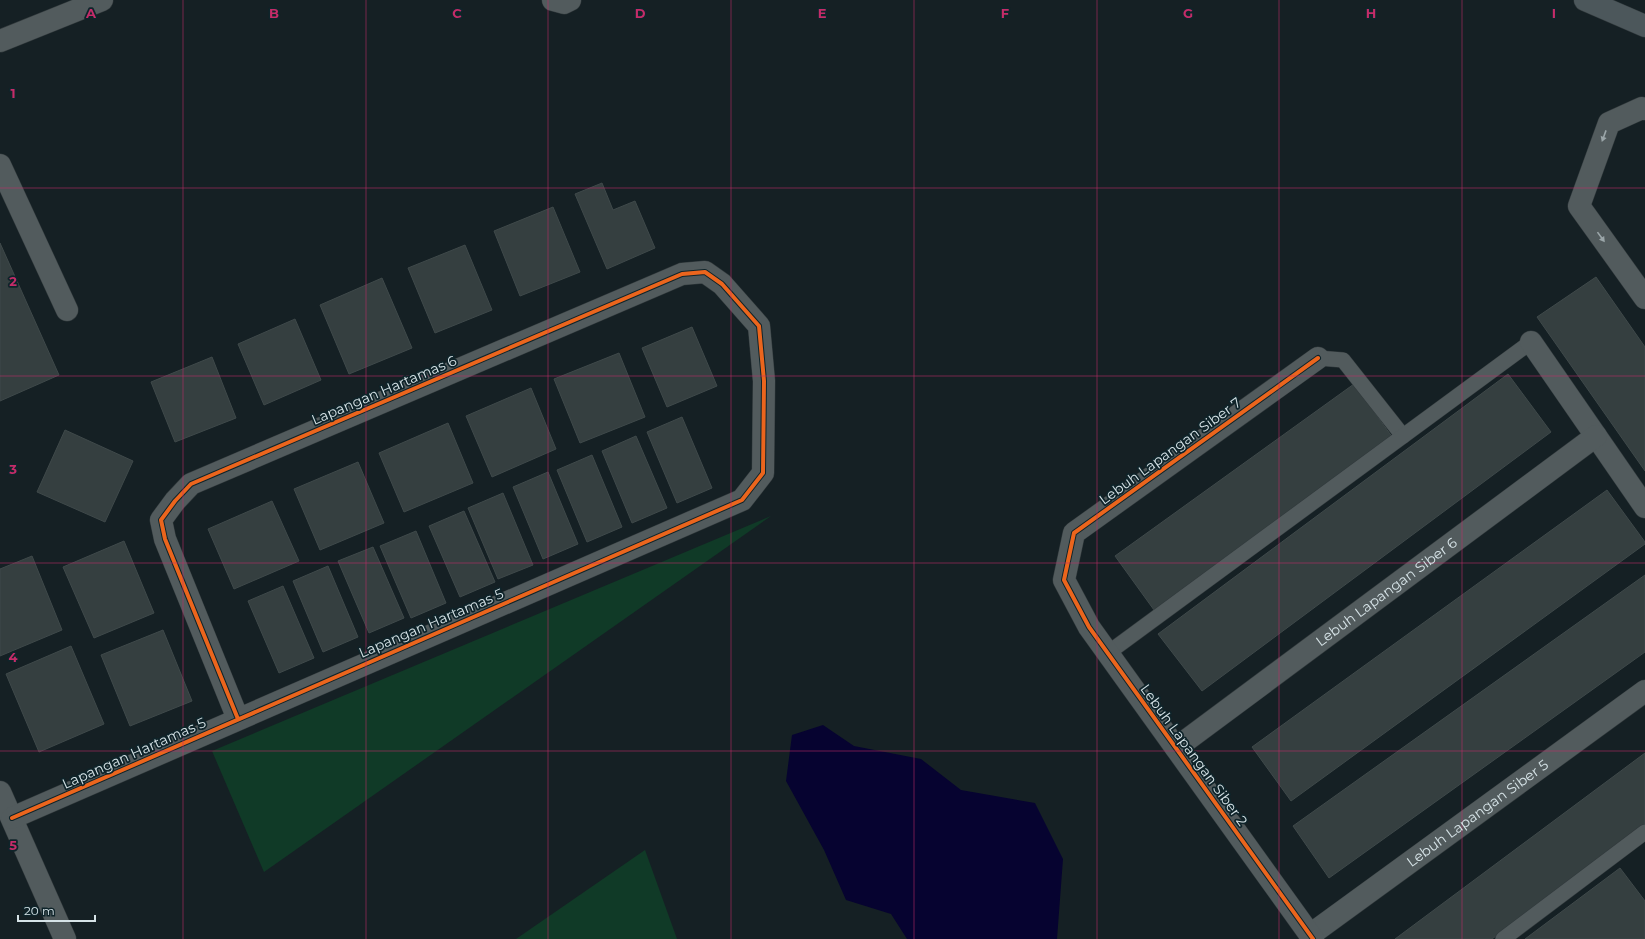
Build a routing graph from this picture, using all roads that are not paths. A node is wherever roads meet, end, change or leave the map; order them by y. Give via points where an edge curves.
1 (102, 0) edge
2 (553, 0) edge
3 (570, 0) edge
4 (1585, 0) edge
5 (1645, 26) edge
6 (0, 41) edge
7 (1645, 109) edge
8 (0, 165) edge
9 (1645, 298) edge
10 (67, 310) dead end
11 (1531, 342) joint
12 (1318, 358) joint
13 (764, 380) joint
14 (1403, 436) junction
15 (1596, 436) junction
16 (1645, 507) edge
17 (1064, 580) joint
18 (1108, 654) junction
19 (1645, 691) edge
20 (238, 719) junction
21 (1176, 748) junction
22 (0, 792) edge
23 (12, 818) junction
24 (1645, 832) edge
25 (1312, 937) edge
26 (65, 939) edge
27 (1503, 939) edge

1 - 6 street
2 - 3 street via 564,3
4 - 5 street
7 -> 9 street via 1642,108 1609,123 1579,206
8 - 10 street
11 - 14 lane
11 - 15 street
12 - 14 lane via 1343,360
12 - 17 street, Lebuh Lapangan Siber 7 via 1074,533
13 - 20 street, Lapangan Hartamas 5 via 763,473 742,500
13 - 20 street, Lapangan Hartamas 6 via 759,326 722,284 705,272 682,274 191,484 161,520 165,540
14 - 18 lane
15 - 16 street
15 - 21 street, Lebuh Lapangan Siber 6
17 - 18 street, Lebuh Lapangan Siber 2 via 1089,627
18 - 21 street, Lebuh Lapangan Siber 2
19 - 25 street, Lebuh Lapangan Siber 5
20 - 23 street, Lapangan Hartamas 5
21 - 25 street, Lebuh Lapangan Siber 2
22 - 23 street
23 - 26 street
24 - 27 lane

